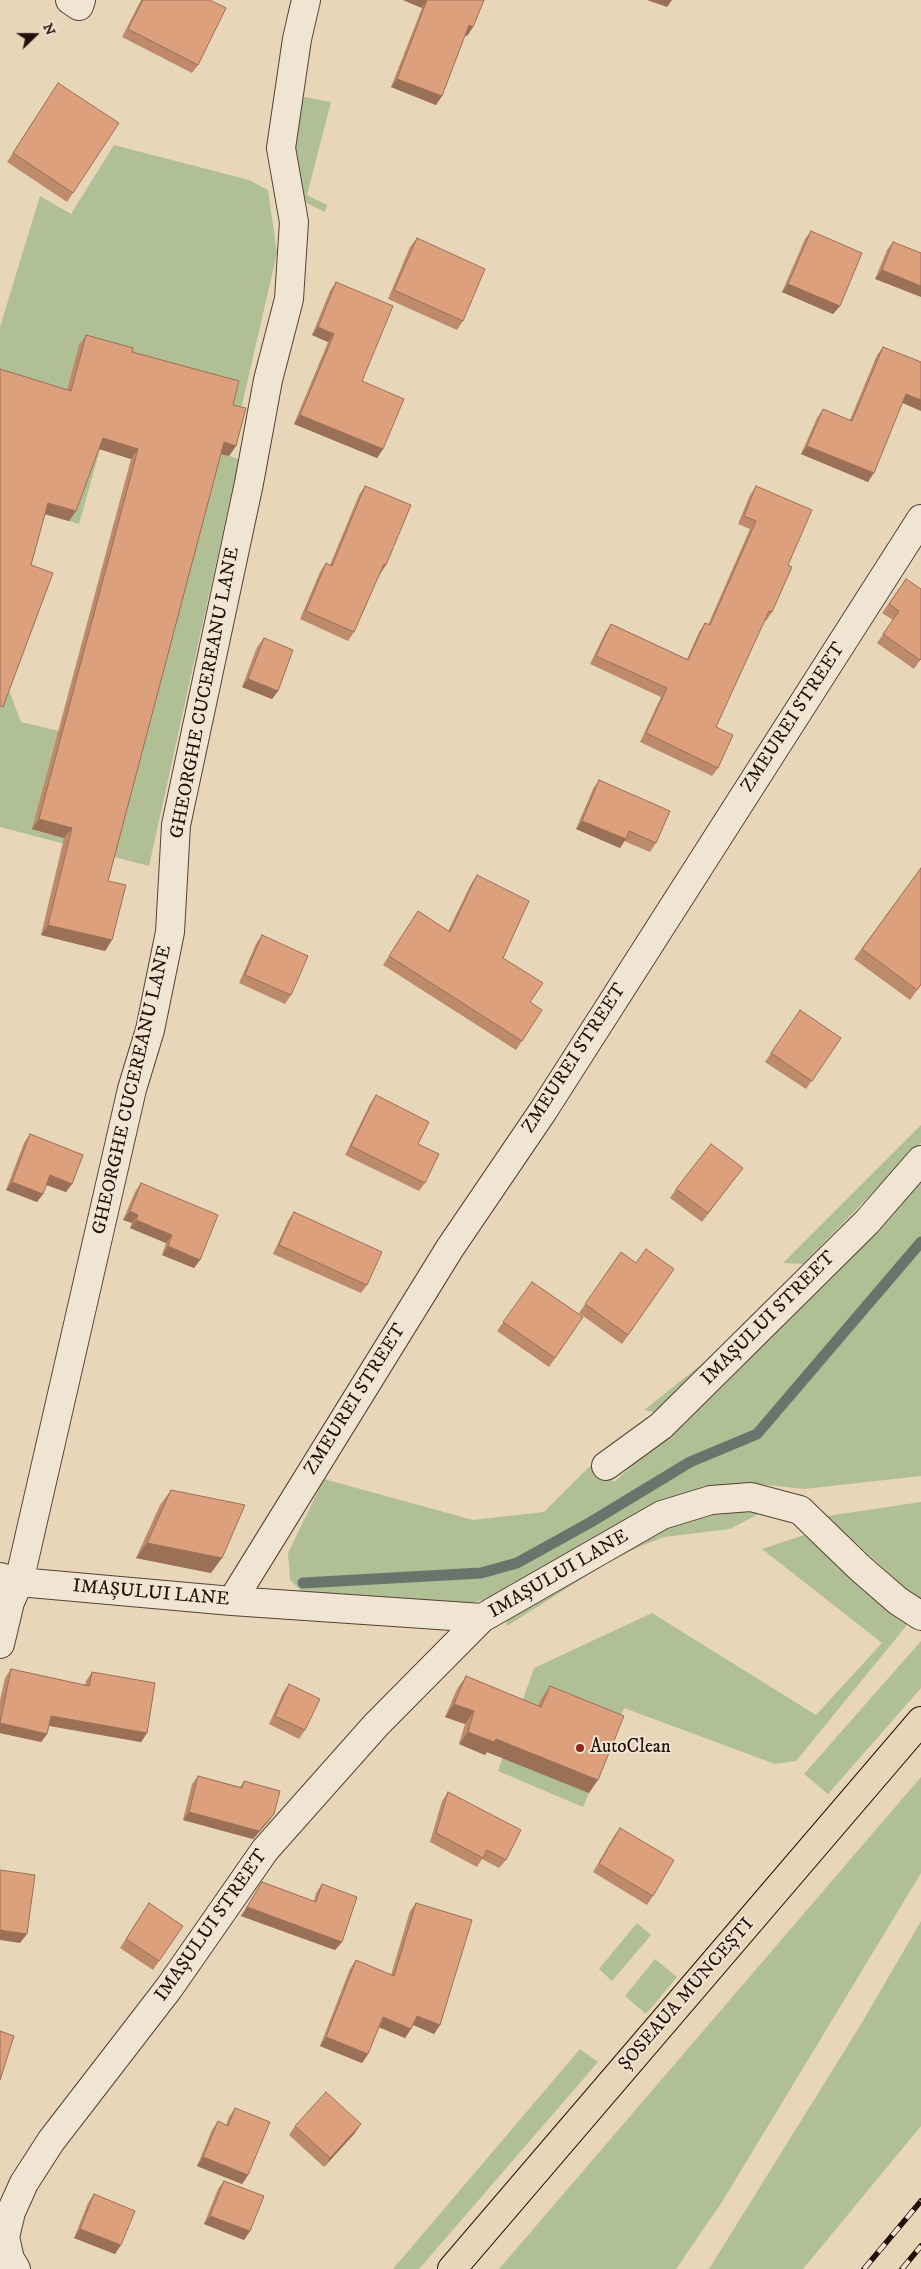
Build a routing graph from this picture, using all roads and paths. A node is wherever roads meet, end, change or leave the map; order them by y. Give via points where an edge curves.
1 (70, 0) edge
2 (81, 0) edge
3 (306, 0) edge
4 (921, 519) edge
5 (921, 1160) edge
6 (606, 1466) dead end
7 (10, 1580) edge
8 (232, 1602) junction
9 (921, 1616) edge
10 (482, 1618) junction
11 (0, 1644) edge
12 (921, 1721) edge
13 (16, 2269) edge
14 (452, 2269) edge

1 - 2 street via 79,6
3 - 7 street, GHEORGHE CUCEREANU LANE via 297,38 281,148 294,222 289,299 268,380 176,825 170,932 150,1030 132,1089
4 - 8 street, ZMEUREI STREET via 543,1111 450,1248
5 - 6 street, IMAȘULUI STREET via 867,1222 661,1426
7 - 8 street, IMAȘULUI LANE
7 - 11 street, GHEORGHE CUCEREANU LANE via 10,1602
8 - 10 street, IMAȘULUI LANE
9 - 10 street, IMAȘULUI LANE via 860,1568 800,1510 751,1497 711,1500 662,1515
10 - 13 street, IMAȘULUI STREET via 376,1725 265,1850 170,1988 51,2141 24,2183 11,2212 5,2237
12 - 14 main road, ȘOSEAUA MUNCEȘTI

